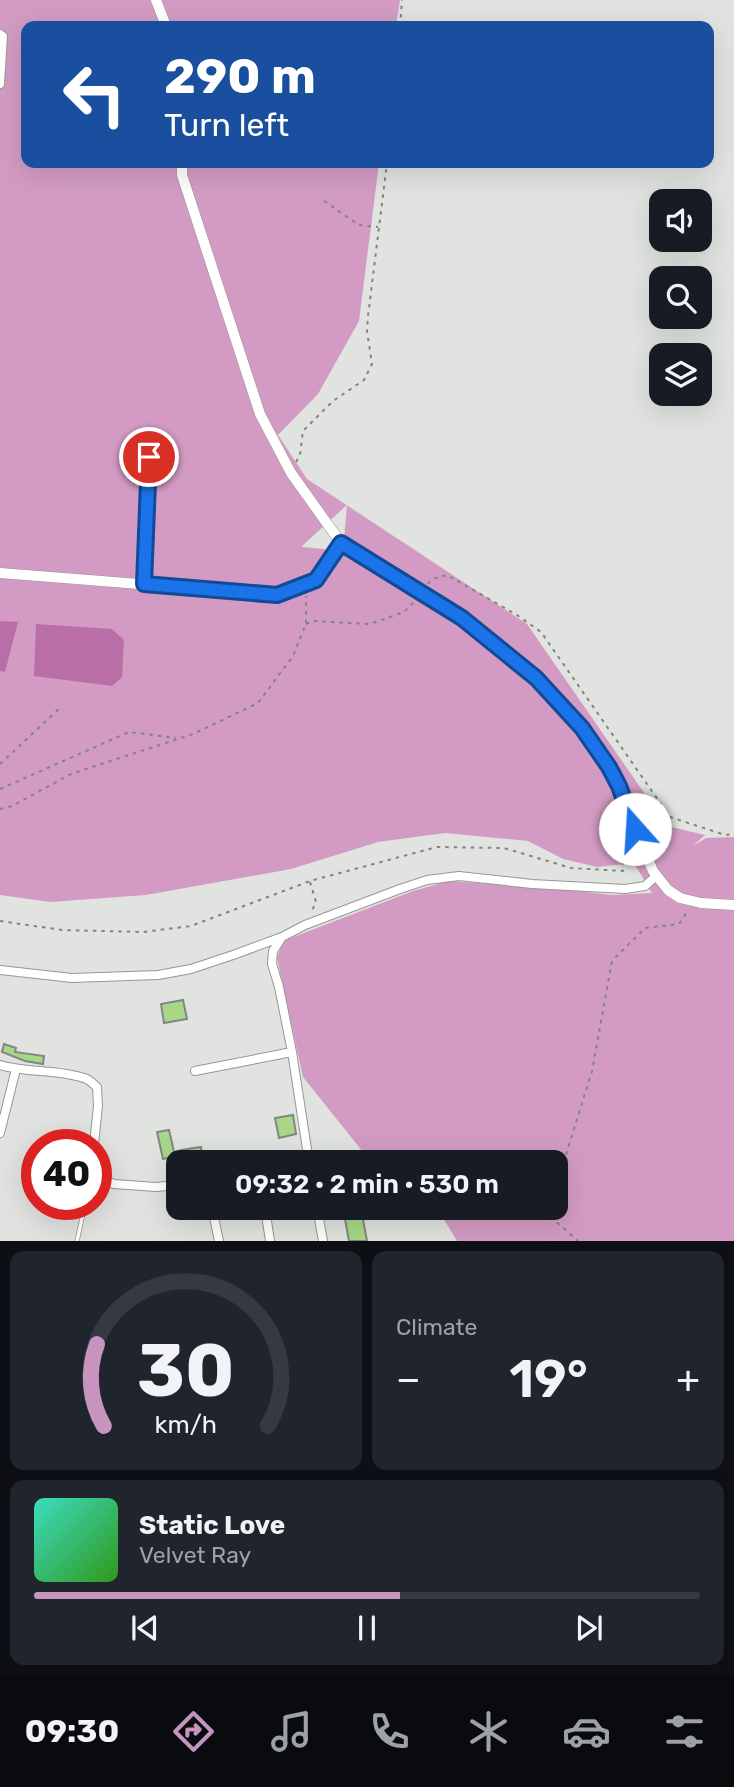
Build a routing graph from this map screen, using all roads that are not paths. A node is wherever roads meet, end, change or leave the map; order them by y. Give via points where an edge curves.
1 (156, 0) edge
2 (164, 21) edge
3 (1, 35) edge
4 (0, 84) edge
5 (182, 168) edge
6 (150, 432) dead end
7 (341, 543) junction
8 (0, 573) edge
9 (144, 584) junction
10 (656, 876) junction
11 (734, 905) edge
12 (282, 937) junction
13 (0, 970) edge
14 (292, 1052) junction
15 (0, 1065) edge
16 (16, 1069) junction
17 (195, 1071) dead end
18 (95, 1129) edge
19 (0, 1133) edge
20 (307, 1150) edge
21 (112, 1183) edge
22 (166, 1186) edge
23 (82, 1220) edge
24 (215, 1220) edge
25 (267, 1220) edge
26 (319, 1220) edge
27 (77, 1241) edge
28 (219, 1241) edge
29 (270, 1241) edge
30 (323, 1241) edge

1 - 2 street
3 - 4 street
5 - 7 street via 260,414 291,472
6 - 9 street
7 - 9 street via 316,580 277,595
7 - 10 street via 462,618 536,678 582,728 609,767
8 - 9 street
10 - 11 street via 680,898
10 - 12 street via 645,886 625,889 459,876 427,880
12 - 13 street via 191,969 158,975 72,978
12 - 14 street via 273,951 272,964
14 - 17 street
14 - 20 street
15 - 16 street
16 - 18 street via 87,1078 97,1087
16 - 19 street
21 - 22 street
23 - 27 lane
24 - 28 street
25 - 29 street
26 - 30 street

